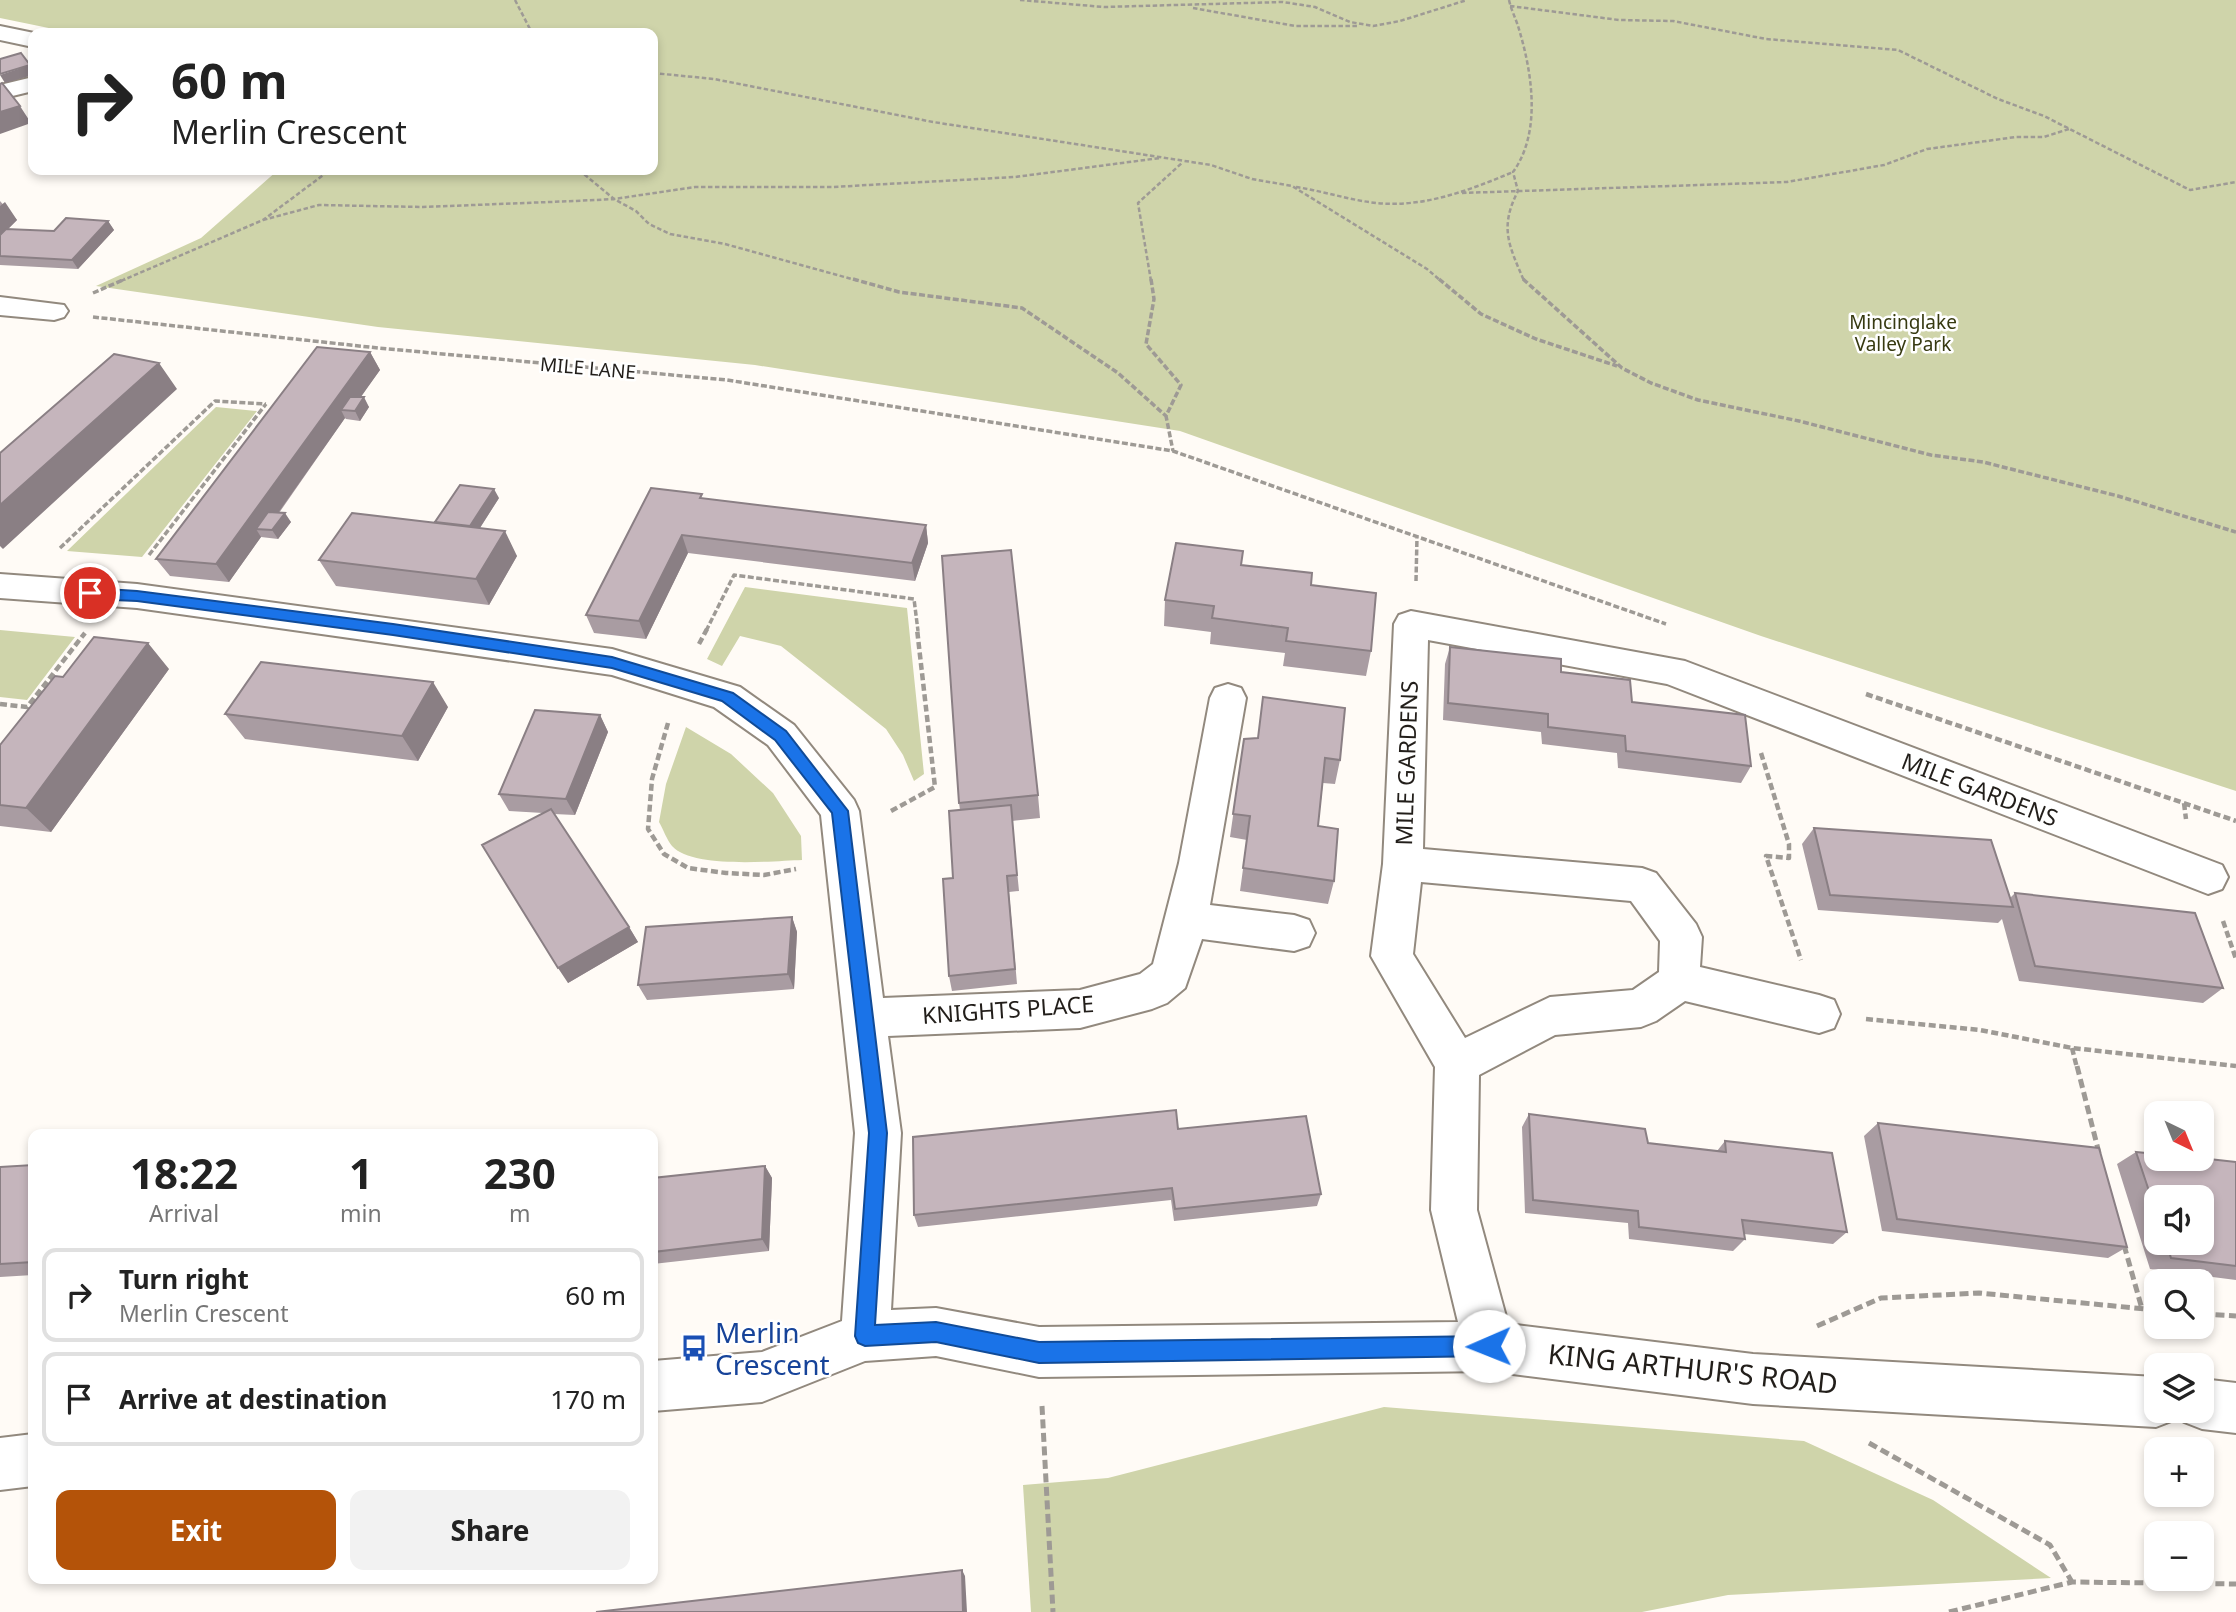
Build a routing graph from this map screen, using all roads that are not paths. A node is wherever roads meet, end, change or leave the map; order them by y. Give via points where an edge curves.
1 (0, 33) edge
2 (28, 39) edge
3 (28, 85) edge
4 (0, 92) edge
5 (0, 306) edge
6 (54, 312) road end
7 (8, 588) edge
8 (1228, 698) dead end
9 (1403, 864) junction
10 (2208, 877) dead end
11 (1186, 919) junction
12 (1294, 933) dead end
13 (1679, 981) junction
14 (1819, 1014) road end
15 (865, 1018) junction
16 (1457, 1064) junction
17 (865, 1336) junction
18 (1489, 1346) junction
19 (658, 1386) edge
20 (2144, 1401) edge
21 (2214, 1405) edge
22 (2236, 1408) edge
23 (28, 1461) edge
24 (0, 1464) edge

1 - 2 street
3 - 4 street
5 - 6 street
7 - 15 street via 126,596 612,662 727,697 781,735 840,811
8 - 11 street, KNIGHTS PLACE
9 - 10 street, MILE GARDENS via 1411,624 1672,671
9 - 13 street, MILE GARDENS via 1642,885 1681,937
9 - 16 street via 1392,956
11 - 12 street
11 - 15 street, KNIGHTS PLACE via 1170,975 1152,990 1080,1009
13 - 14 street
13 - 16 street via 1642,1009 1550,1016
15 - 17 street via 878,1133
16 - 18 street via 1454,1210
17 - 18 street, KING ARTHUR'S ROAD via 936,1332 1039,1352
17 - 19 street, KING ARTHUR'S ROAD via 762,1377
18 - 20 street, KING ARTHUR'S ROAD via 1753,1379
21 - 22 street
23 - 24 street

